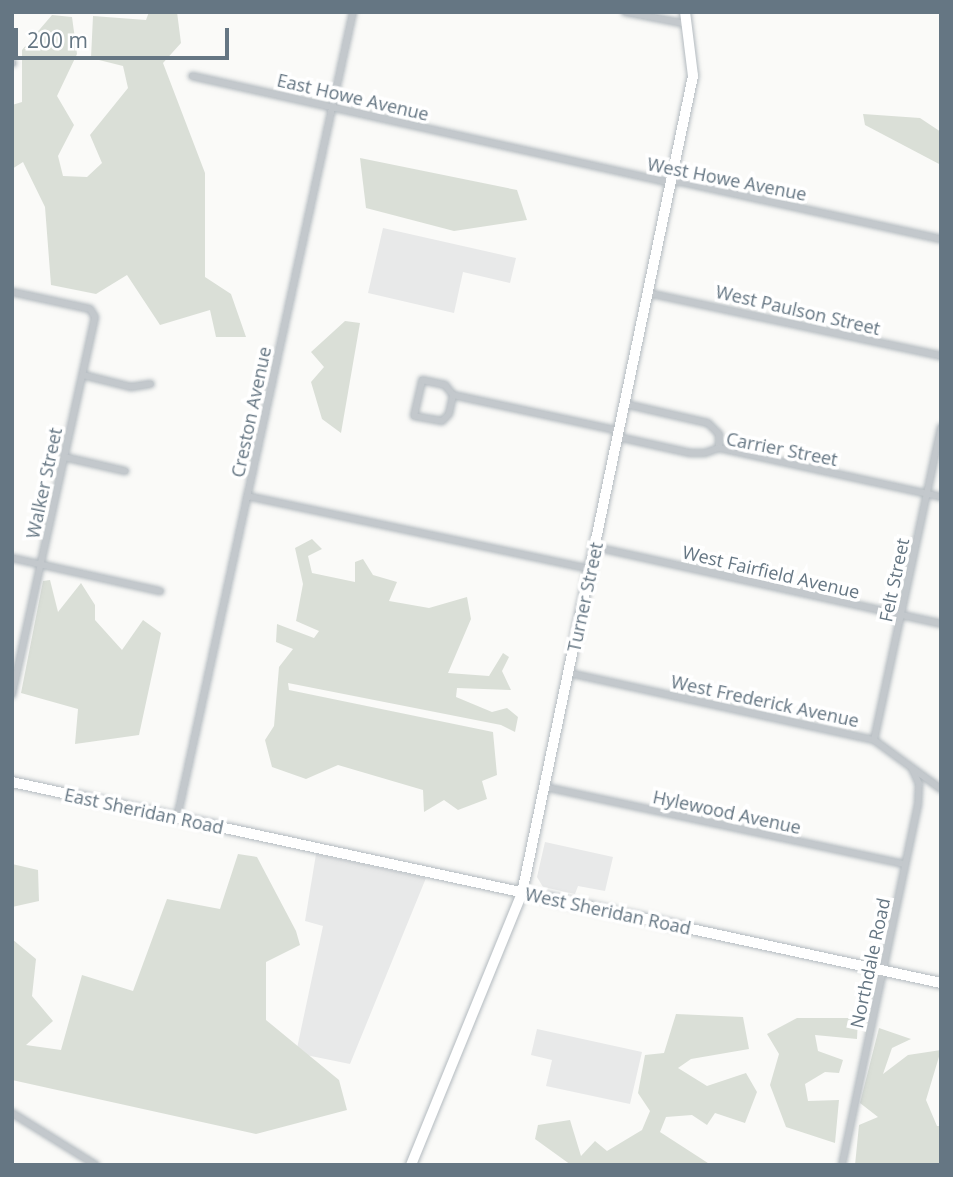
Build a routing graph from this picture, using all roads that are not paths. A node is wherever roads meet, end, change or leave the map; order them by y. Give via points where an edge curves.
1 (353, 12) edge
2 (625, 12) edge
3 (685, 12) edge
4 (687, 24) junction
5 (192, 76) dead end
6 (333, 105) junction
7 (507, 146) joint
8 (671, 181) junction
9 (941, 239) edge
10 (12, 292) edge
11 (648, 293) junction
12 (941, 356) edge
13 (82, 375) junction
14 (151, 384) dead end
15 (453, 395) junction
16 (625, 404) junction
17 (941, 427) edge
18 (618, 434) junction
19 (719, 448) junction
20 (64, 457) junction
21 (125, 471) dead end
22 (927, 494) junction
23 (247, 496) junction
24 (941, 497) edge
25 (595, 547) junction
26 (12, 558) edge
27 (41, 564) junction
28 (590, 569) junction
29 (160, 591) dead end
30 (901, 615) junction
31 (941, 624) edge
32 (569, 673) junction
33 (12, 695) edge
34 (874, 740) junction
35 (912, 768) junction
36 (12, 782) edge
37 (545, 787) junction
38 (941, 789) edge
39 (177, 818) junction
40 (275, 839) joint
41 (904, 864) junction
42 (522, 893) junction
43 (883, 970) junction
44 (941, 983) edge
45 (12, 1113) edge
46 (96, 1165) edge
47 (411, 1165) edge
48 (842, 1165) edge

1 - 6 street, Creston Avenue
2 - 4 street
3 - 4 street, Turner Street
4 - 8 street, Turner Street via 693,76
5 - 6 street, East Howe Avenue
6 - 7 street, East Howe Avenue
6 - 23 street, Creston Avenue
7 - 8 street, West Howe Avenue
8 - 9 street, West Howe Avenue
8 - 11 street, Turner Street
10 - 13 street, Walker Street via 90,309 95,317
11 - 12 street, West Paulson Street
11 - 16 street, Turner Street
13 - 14 street via 131,387
13 - 20 street, Walker Street
15 - 15 street, Carrier Street via 445,385 422,380 414,416 442,421 449,414
15 - 18 street, Carrier Street
16 - 18 street, Turner Street
16 - 19 street via 708,422 719,434
17 - 22 street, Felt Street
18 - 19 street, Carrier Street via 690,453
18 - 25 street, Turner Street
19 - 22 street, Carrier Street
20 - 21 street
20 - 27 street, Walker Street
22 - 24 street, Carrier Street
22 - 30 street, Felt Street
23 - 28 street
23 - 39 street, Creston Avenue
25 - 28 street, Turner Street
25 - 30 street, West Fairfield Avenue
26 - 27 street
27 - 29 street
27 - 33 street, Walker Street
28 - 32 street, Turner Street
30 - 31 street, West Fairfield Avenue
30 - 34 street, Felt Street
32 - 34 street, West Frederick Avenue
32 - 37 street, Turner Street
34 - 35 street, West Frederick Avenue
35 - 38 street, West Frederick Avenue
35 - 41 street, Northdale Road via 919,794
36 - 39 street, East Sheridan Road
37 - 41 street, Hylewood Avenue
37 - 42 street, Turner Street
39 - 40 street, East Sheridan Road
40 - 42 street, West Sheridan Road
41 - 43 street, Northdale Road
42 - 43 street, West Sheridan Road
42 - 47 street, Turner Street
43 - 44 street, West Sheridan Road
43 - 48 street, Northdale Road
45 - 46 street

